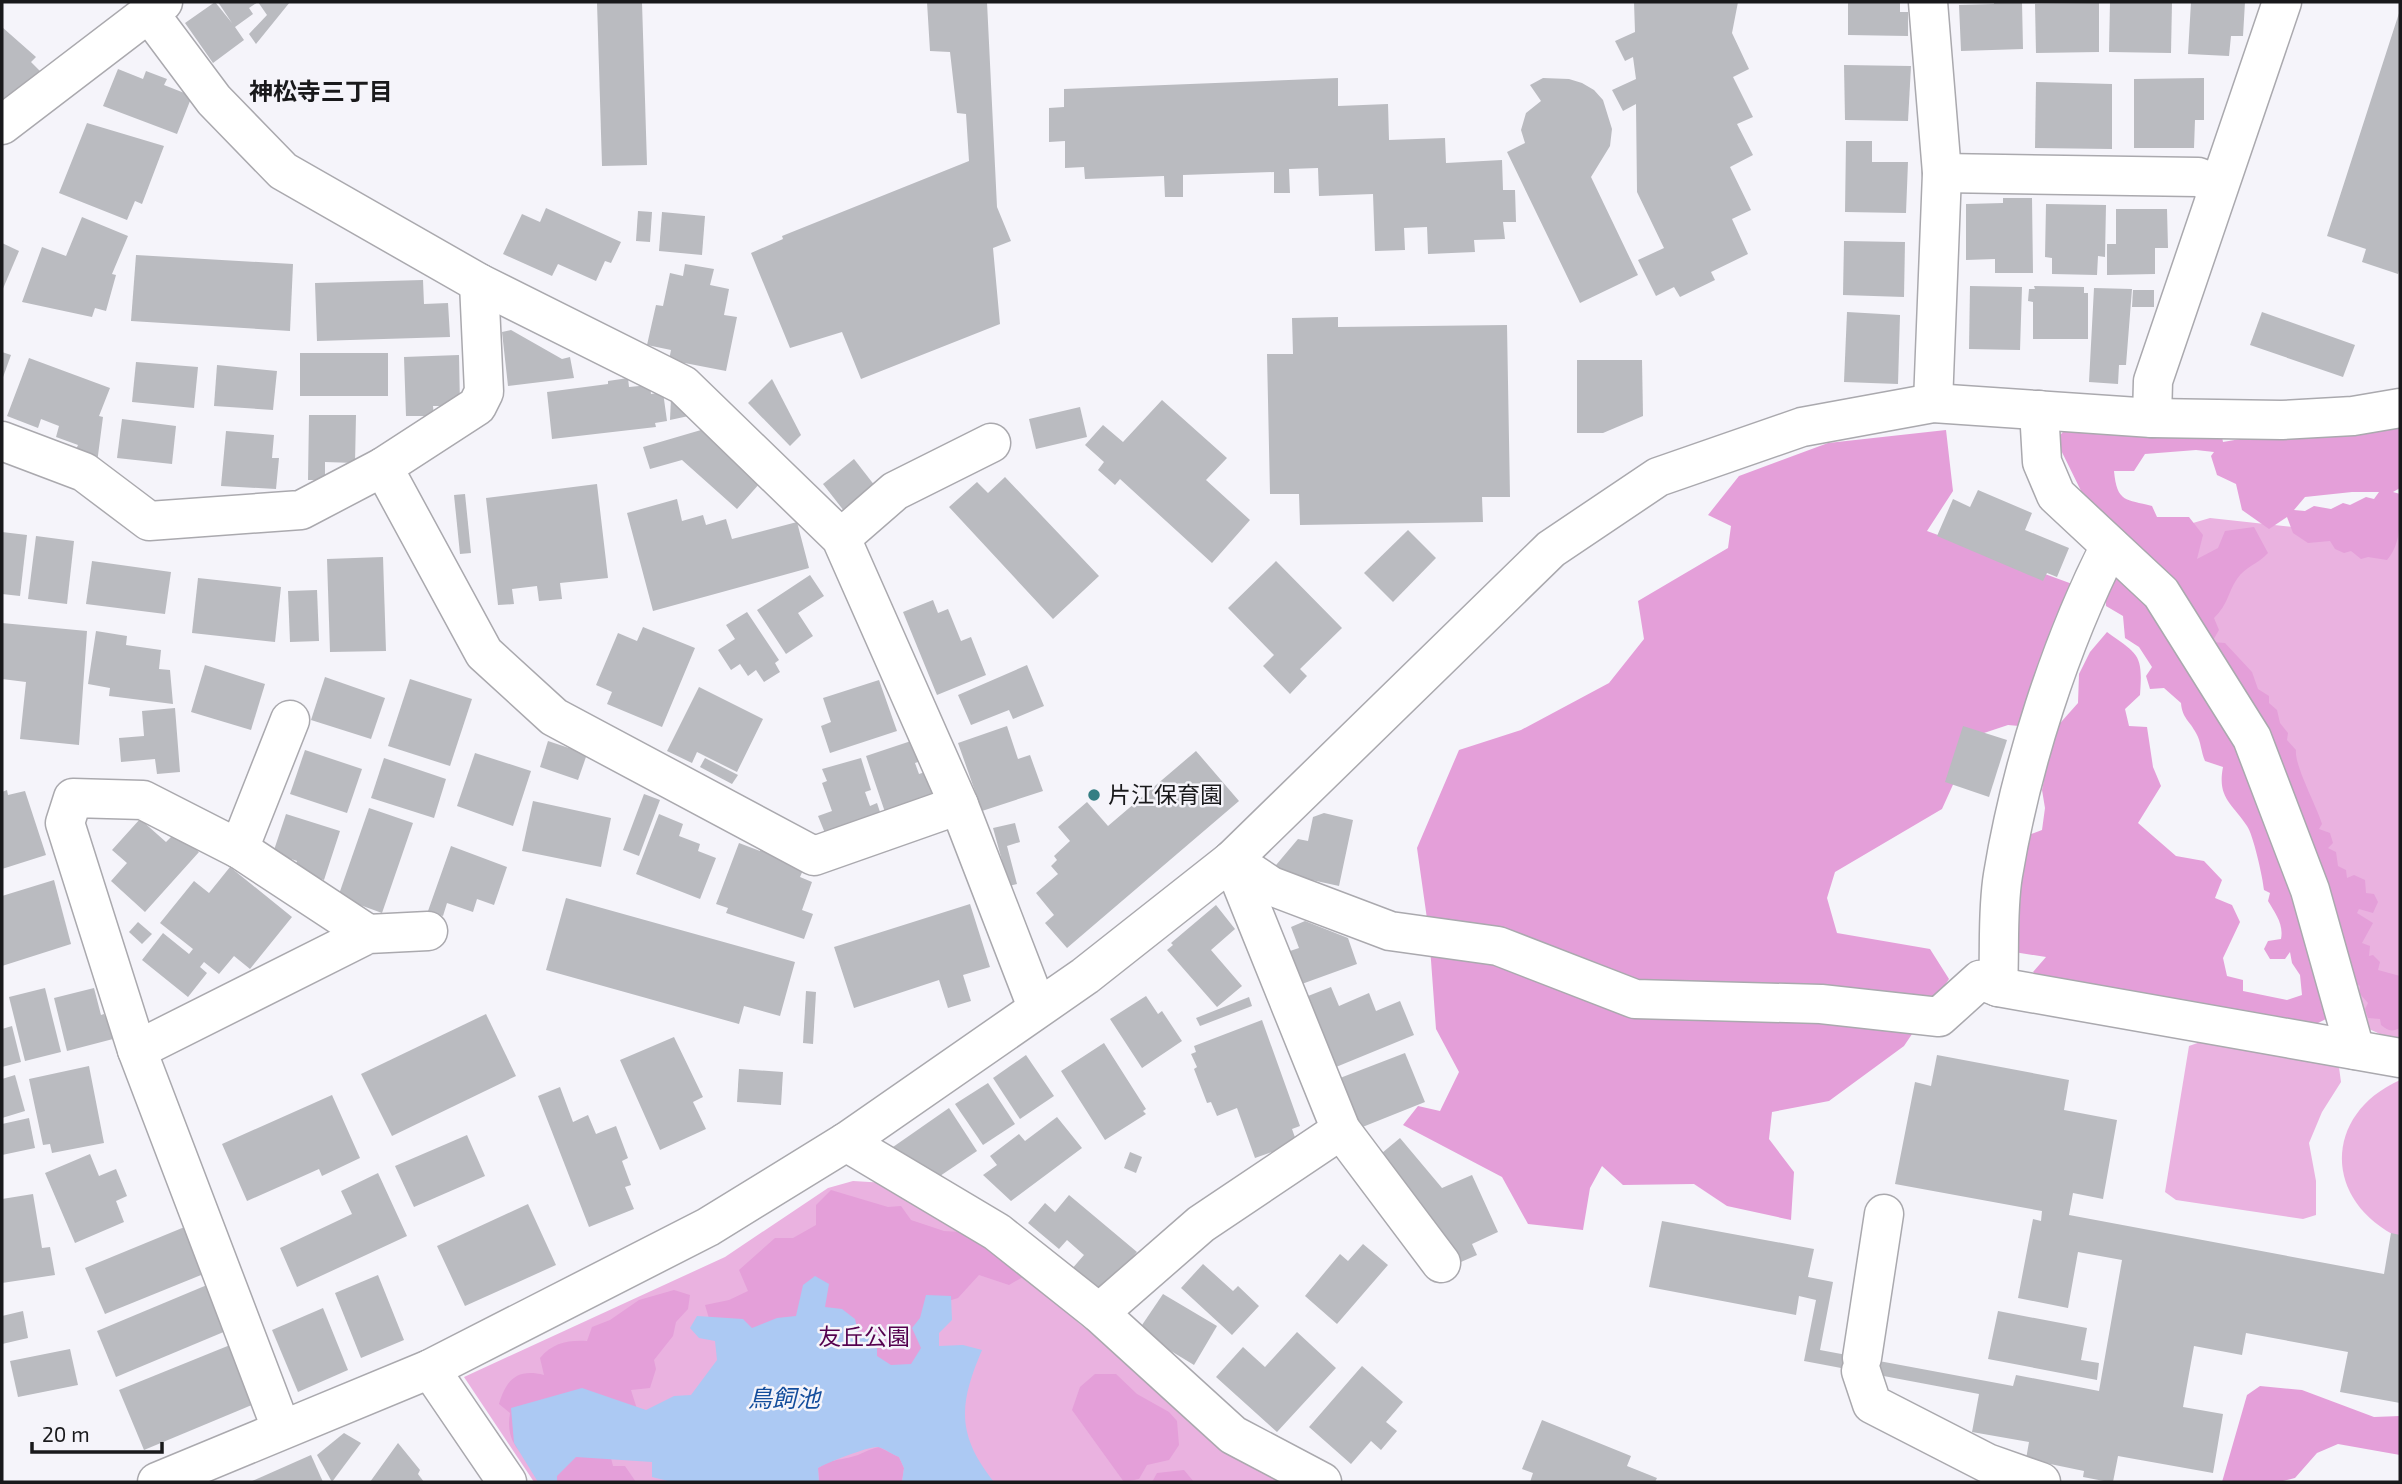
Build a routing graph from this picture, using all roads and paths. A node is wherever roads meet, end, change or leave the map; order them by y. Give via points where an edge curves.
1 (1928, 2) edge
2 (2282, 2) edge
3 (156, 7) edge
4 (2, 125) edge
5 (1942, 173) junction
6 (2220, 185) junction
7 (479, 283) junction
8 (1933, 403) junction
9 (2400, 408) edge
10 (2039, 411) junction
11 (2152, 418) junction
12 (2, 441) edge
13 (991, 443) dead end
14 (383, 467) junction
15 (841, 538) junction
16 (2110, 546) junction
17 (290, 720) dead end
18 (959, 805) junction
19 (239, 849) junction
20 (1231, 860) junction
21 (428, 931) dead end
22 (368, 934) junction
23 (1998, 987) junction
24 (1037, 1007) junction
25 (137, 1050) junction
26 (2355, 1050) junction
27 (2400, 1058) edge
28 (1341, 1130) junction
29 (846, 1142) junction
30 (1884, 1214) dead end
31 (1441, 1262) dead end
32 (1099, 1313) junction
33 (430, 1369) junction
34 (281, 1428) junction
35 (157, 1482) edge
36 (508, 1482) edge
37 (1322, 1482) edge
38 (2041, 1482) edge

1 - 5 street
2 - 6 street
3 - 4 street
3 - 7 street via 214,100 284,171
5 - 6 street via 2198,177
5 - 8 street
6 - 11 street via 2153,381
7 - 14 street via 484,392 477,406
7 - 15 street via 683,384
8 - 10 street
8 - 20 street via 1802,428 1658,477 1552,549
9 - 11 street via 2282,420
10 - 11 street
10 - 16 street via 2042,462 2056,495
12 - 14 street via 85,472 149,521 301,510
13 - 15 street via 895,491
14 - 18 street via 484,653 554,717 814,856
15 - 18 street
16 - 23 street via 2082,600 2023,776 2002,877
16 - 26 street via 2161,593 2252,737 2310,890
17 - 19 street
18 - 24 street
19 - 22 street
19 - 25 street via 143,800 73,799 65,823
20 - 23 street via 1271,886 1390,931 1498,946 1635,999 1821,1004 1939,1017 1980,980
20 - 24 street via 1085,976
20 - 28 street
21 - 22 street
22 - 25 street
23 - 26 street
24 - 29 street
25 - 34 street
26 - 27 street
28 - 31 street
28 - 32 street via 1201,1224
29 - 32 street via 997,1232
29 - 33 street via 708,1227
30 - 38 street via 1862,1365 1872,1404 1987,1463
32 - 37 street via 1233,1435
33 - 34 street
33 - 36 street
34 - 35 street

